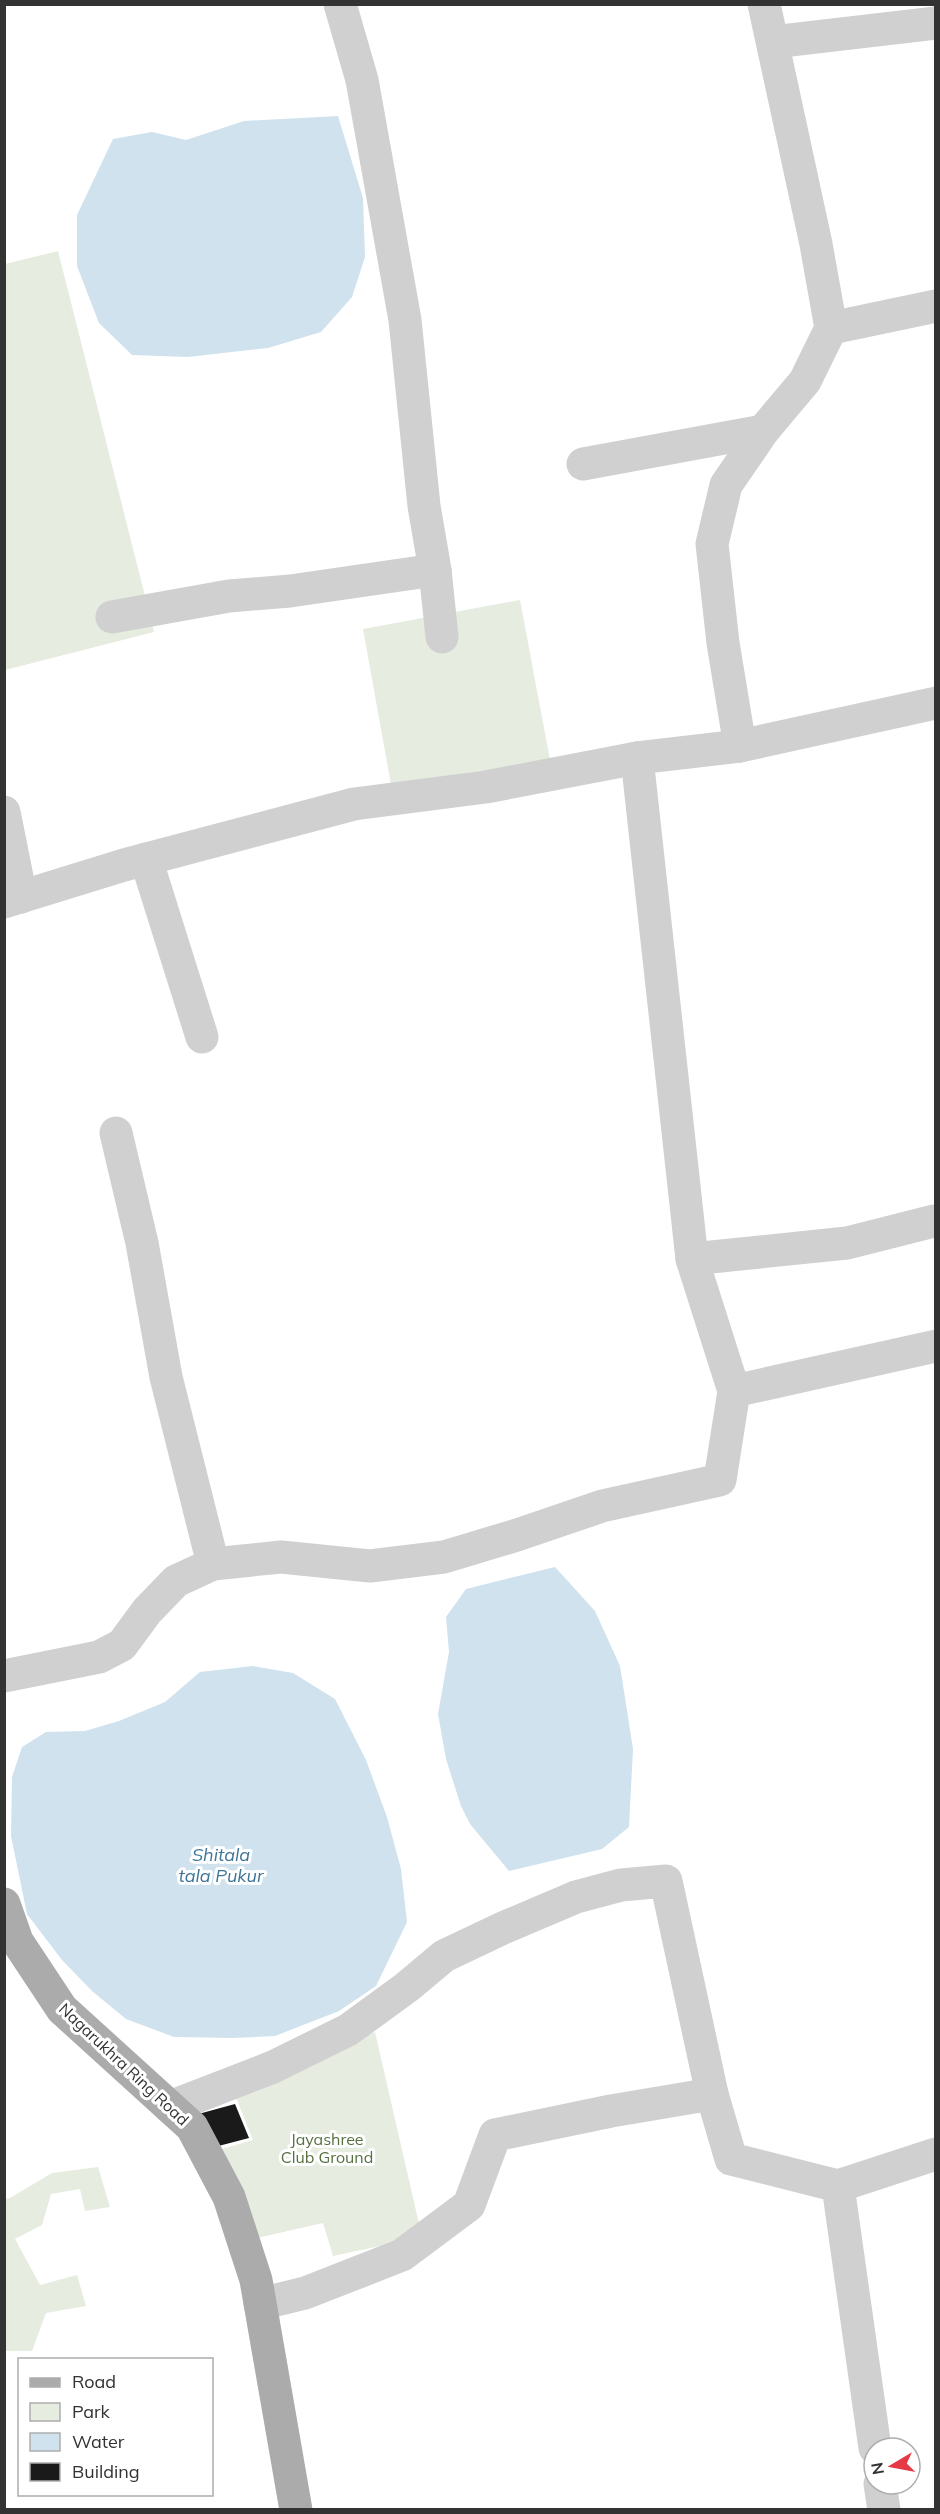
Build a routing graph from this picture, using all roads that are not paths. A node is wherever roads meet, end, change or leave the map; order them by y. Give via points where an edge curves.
1 (340, 4) edge
2 (764, 4) edge
3 (936, 23) edge
4 (773, 42) junction
5 (936, 306) edge
6 (831, 328) junction
7 (763, 430) junction
8 (583, 464) dead end
9 (435, 570) junction
10 (112, 617) dead end
11 (442, 637) dead end
12 (936, 703) edge
13 (740, 746) junction
14 (637, 758) junction
15 (4, 812) edge
16 (146, 860) junction
17 (13, 900) edge
18 (202, 1037) dead end
19 (116, 1133) dead end
20 (934, 1221) edge
21 (692, 1259) junction
22 (936, 1346) edge
23 (734, 1391) junction
24 (213, 1564) junction
25 (4, 1676) edge
26 (4, 1904) edge
27 (712, 2094) junction
28 (170, 2107) junction
29 (936, 2154) edge
30 (838, 2186) junction
31 (260, 2304) junction
32 (873, 2436) edge
33 (296, 2510) edge

1 - 9 street via 362,80 405,320 424,506
2 - 4 street
3 - 4 street
4 - 6 street
5 - 6 street
6 - 7 street via 805,381
7 - 8 street
7 - 13 street via 726,484 712,544
9 - 10 street via 229,596
9 - 11 street
12 - 13 street
13 - 14 street
14 - 16 street via 486,787 354,804
14 - 21 street
15 - 17 street
16 - 17 street
16 - 18 street
19 - 24 street via 142,1243 166,1377
20 - 21 street via 847,1243
21 - 23 street
22 - 23 street
23 - 24 street via 720,1480 602,1506 444,1557 370,1566 281,1557
24 - 25 street via 176,1581 147,1611 122,1646 99,1657
26 - 28 main road, Nagarukhra Ring Road via 17,1941 62,2009
27 - 28 street via 666,1881 621,1885 576,1897 503,1928 444,1956 348,2030 273,2067
27 - 30 street via 731,2158
27 - 31 street via 495,2135 469,2205 402,2256 305,2293
28 - 31 main road, Nagarukhra Ring Road via 192,2127 229,2198
29 - 30 street
30 - 32 street
31 - 33 main road, Nagarukhra Ring Road

